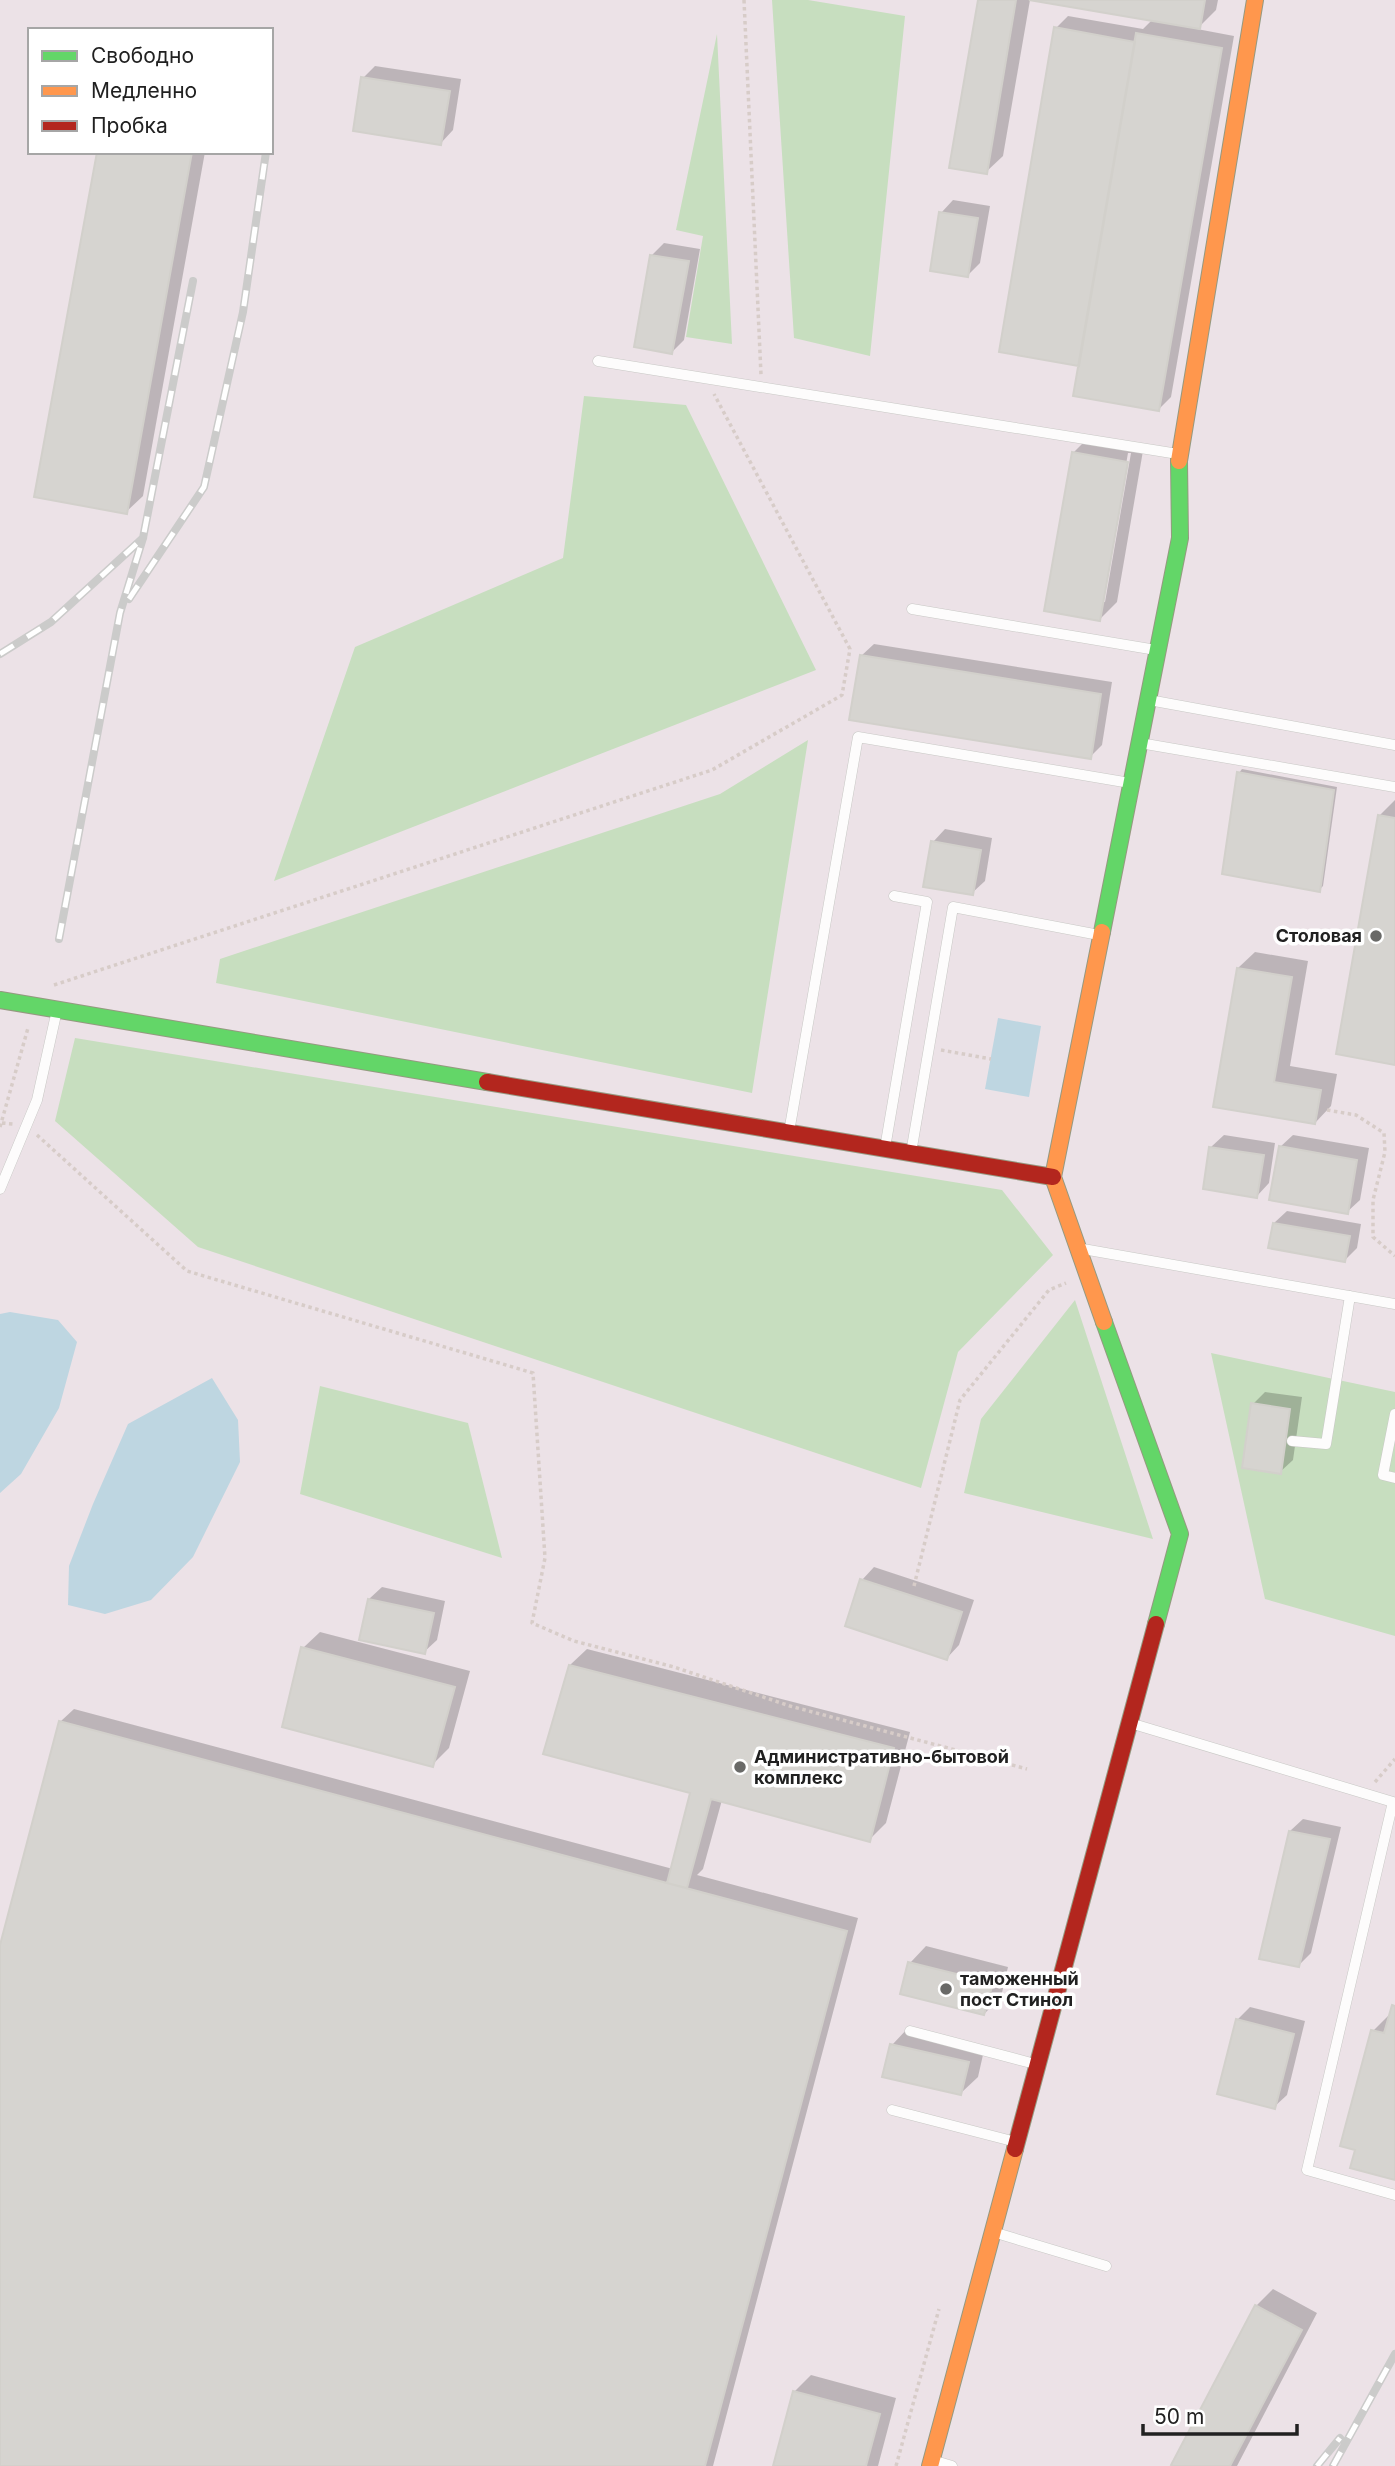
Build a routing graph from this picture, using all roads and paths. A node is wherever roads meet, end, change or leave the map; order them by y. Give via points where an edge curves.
1 (744, 0) edge
2 (1255, 0) edge
3 (598, 361) dead end
4 (705, 378) junction
5 (762, 387) junction
6 (1179, 454) junction
7 (912, 609) dead end
8 (1158, 650) junction
9 (1148, 699) junction
10 (1140, 743) junction
11 (1395, 745) edge
12 (1132, 783) junction
13 (1395, 787) edge
14 (894, 896) dead end
15 (1101, 936) junction
16 (48, 987) dead end
17 (0, 1000) edge
18 (57, 1010) junction
19 (29, 1022) dead end
20 (928, 1047) junction
21 (991, 1059) dead end
22 (1327, 1110) dead end
23 (1, 1125) edge
24 (27, 1125) junction
25 (789, 1133) junction
26 (885, 1149) junction
27 (911, 1153) junction
28 (1053, 1177) junction
29 (0, 1189) edge
30 (1079, 1248) junction
31 (1395, 1256) edge
32 (1088, 1275) junction
33 (1350, 1296) junction
34 (1395, 1304) edge
35 (1395, 1414) edge
36 (1292, 1441) dead end
37 (1395, 1478) edge
38 (914, 1586) dead end
39 (1129, 1723) junction
40 (1395, 1759) edge
41 (1027, 1769) dead end
42 (1365, 1794) junction
43 (911, 2031) dead end
44 (1037, 2065) junction
45 (892, 2110) dead end
46 (1016, 2142) junction
47 (1395, 2195) edge
48 (992, 2232) junction
49 (1106, 2266) dead end
50 (939, 2309) dead end
51 (930, 2463) edge
52 (895, 2466) edge
53 (952, 2466) edge

1 - 5 path
2 - 6 street
3 - 4 lane
4 - 5 lane
4 - 16 path via 850,649 842,695 712,770
5 - 6 lane
6 - 8 street via 1180,538
7 - 8 lane
8 - 9 street
9 - 10 street
9 - 11 lane
10 - 12 street
10 - 13 lane
12 - 15 street
12 - 25 lane via 858,737
14 - 26 lane via 927,902
15 - 20 lane via 953,907
15 - 28 street
17 - 18 street
18 - 24 lane
18 - 25 street
19 - 23 path
20 - 21 path
20 - 27 lane
22 - 31 path via 1356,1115 1384,1133 1385,1152 1373,1200 1373,1237
23 - 24 path
24 - 29 lane
24 - 41 path via 187,1271 533,1373 545,1558 532,1623 574,1642 674,1667 790,1706
25 - 26 street
26 - 27 street
27 - 28 street
28 - 30 street
30 - 32 street
30 - 33 lane
32 - 38 path via 1049,1290 960,1400
32 - 39 street via 1180,1534
33 - 34 lane
33 - 36 lane via 1326,1444
35 - 37 lane via 1383,1475
39 - 42 lane
39 - 44 street
40 - 42 path
42 - 47 lane via 1393,1802 1307,2170
43 - 44 lane
44 - 46 street
45 - 46 lane
46 - 48 street
48 - 49 lane
48 - 51 street
50 - 52 path
51 - 53 lane

